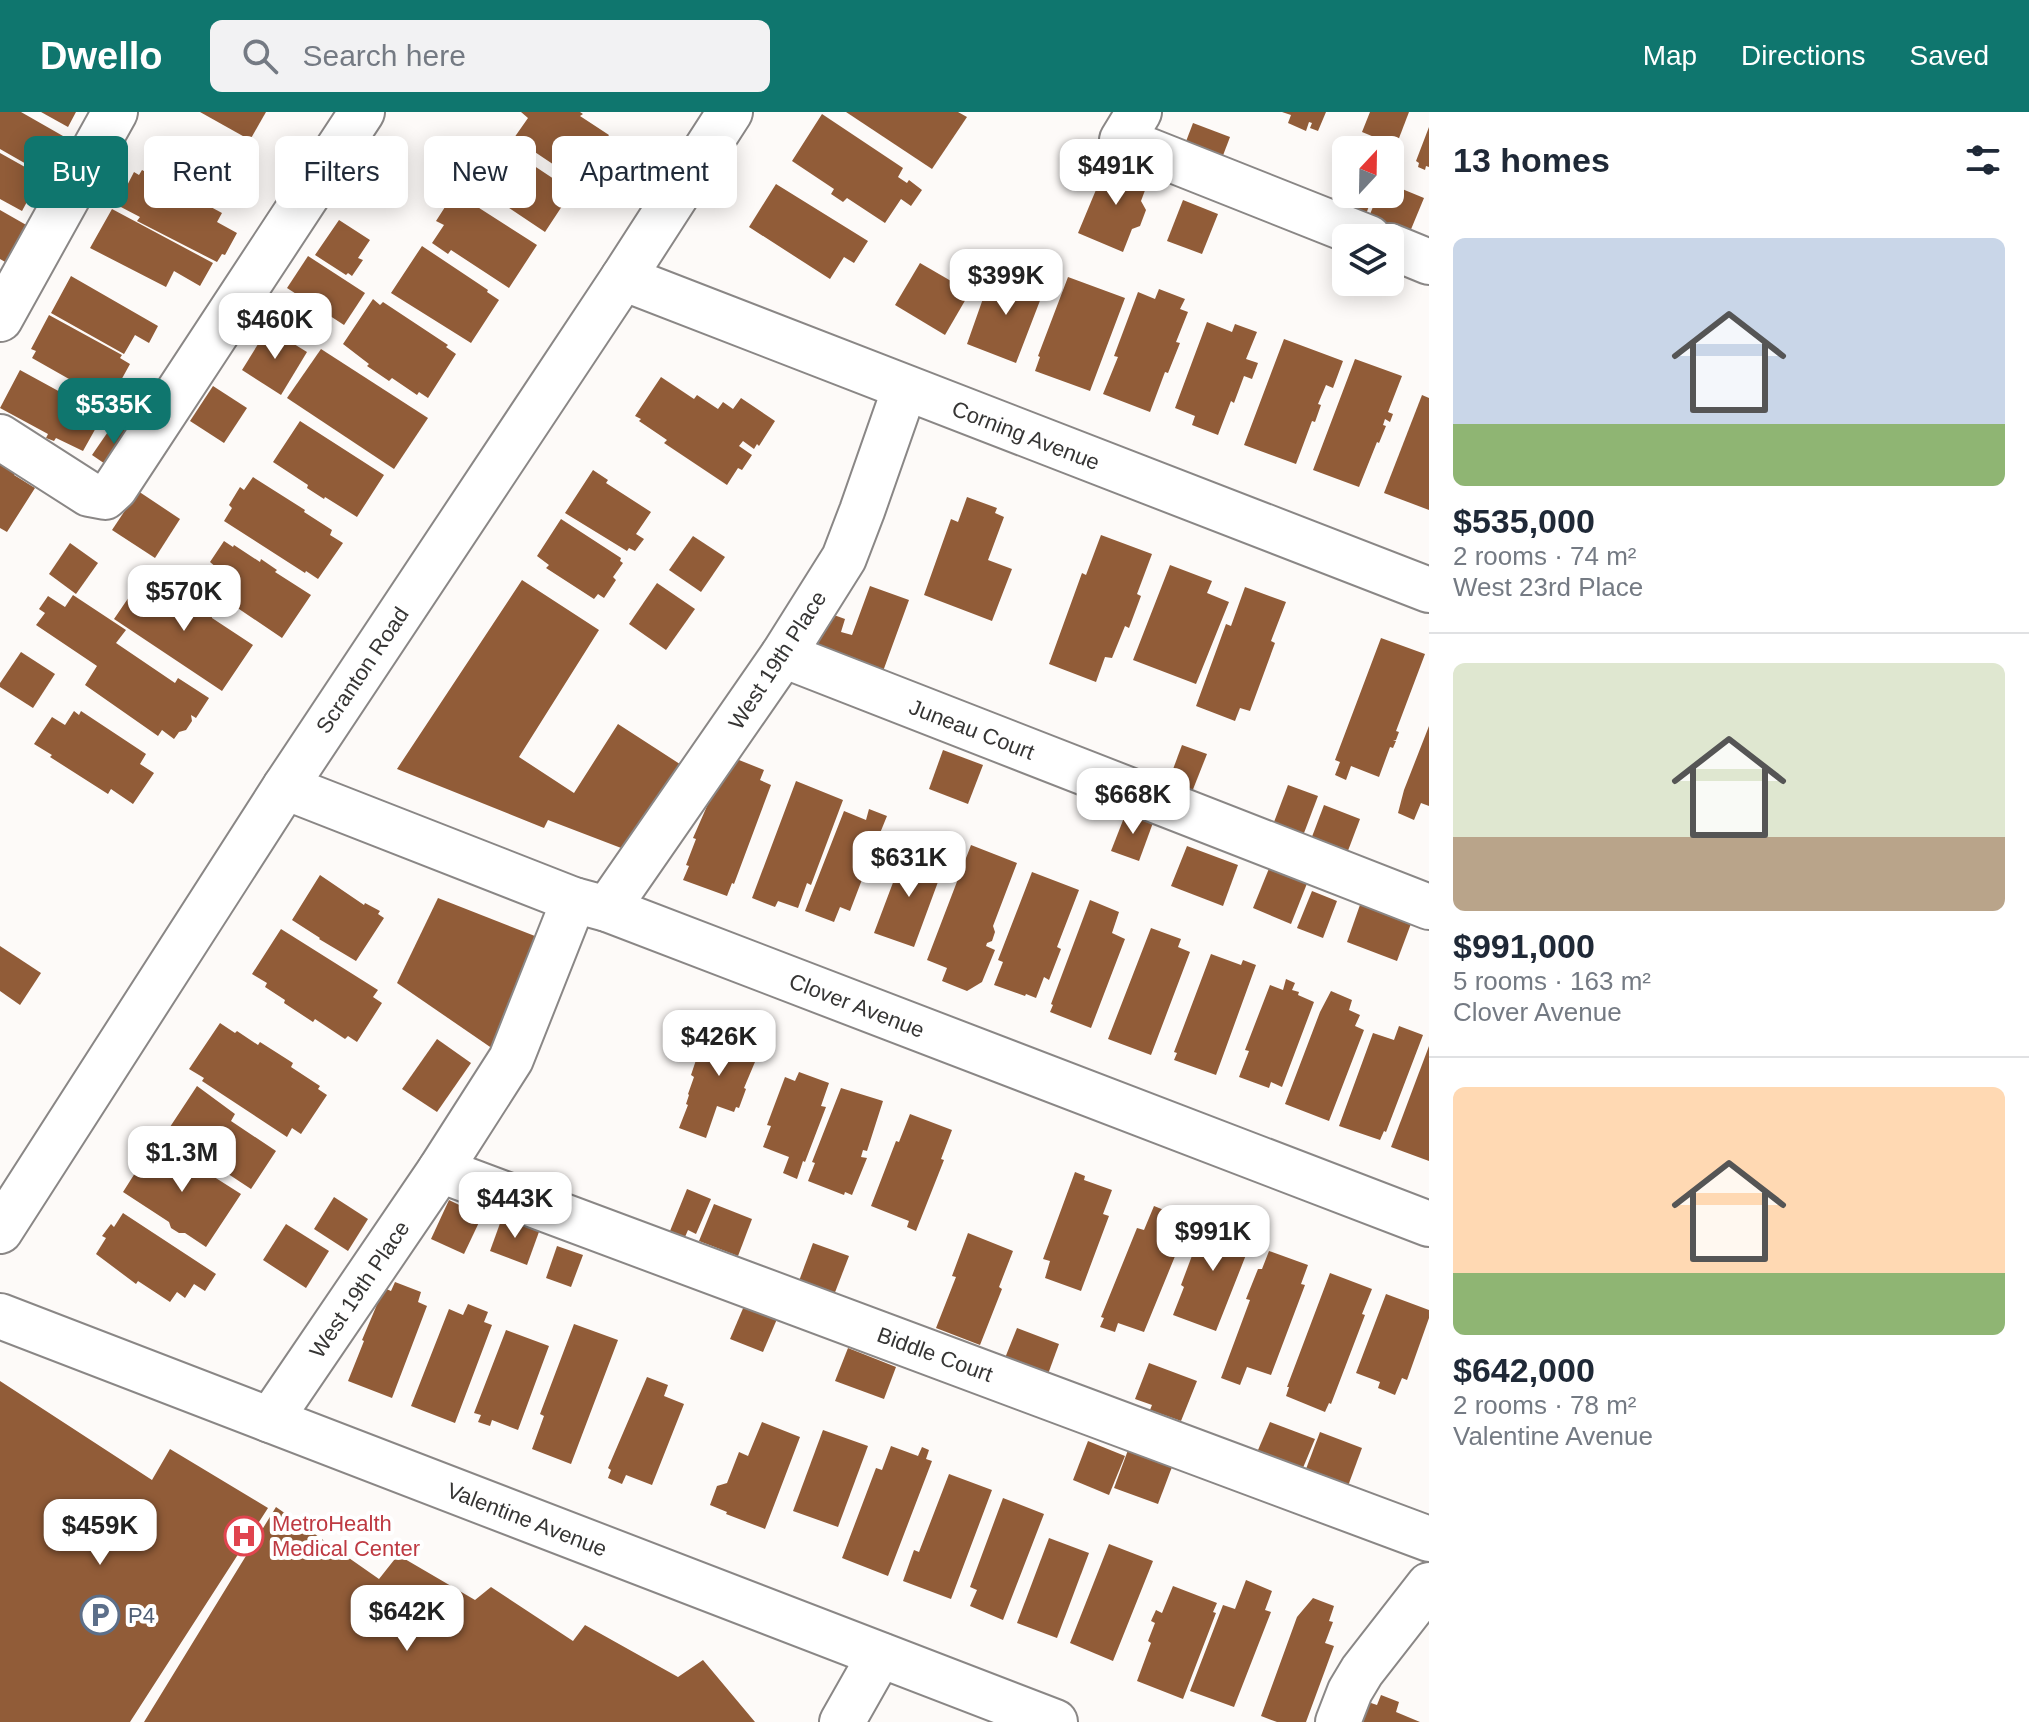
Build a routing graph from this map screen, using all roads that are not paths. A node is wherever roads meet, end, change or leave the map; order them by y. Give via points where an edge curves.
1 (115, 112) edge
2 (362, 112) edge
3 (730, 112) edge
4 (1130, 126) edge
5 (1339, 224) edge
6 (1404, 252) edge
7 (1429, 262) edge
8 (623, 278) junction
9 (0, 319) edge
10 (905, 388) junction
11 (0, 437) edge
12 (1429, 590) edge
13 (783, 655) junction
14 (285, 787) junction
15 (591, 905) junction
16 (1429, 907) edge
17 (440, 1170) junction
18 (12, 1188) edge
19 (1429, 1224) edge
20 (0, 1231) edge
21 (0, 1316) edge
22 (270, 1420) junction
23 (1429, 1539) edge
24 (1429, 1585) edge
25 (880, 1655) junction
26 (842, 1722) edge
27 (1055, 1722) edge
28 (1338, 1722) edge

1 - 9 street
2 - 11 street via 105,497 89,494
3 - 8 street, Scranton Road
4 - 5 street
6 - 7 street
8 - 10 street, Corning Avenue
8 - 14 street, Scranton Road
10 - 12 street, Corning Avenue
10 - 13 street, West 19th Place via 844,558
13 - 15 street, West 19th Place
13 - 16 street, Juneau Court
14 - 15 street, Clover Avenue
14 - 18 street, Scranton Road
15 - 17 street, West 19th Place via 511,1059
15 - 19 street, Clover Avenue
17 - 22 street, West 19th Place
17 - 23 street, Biddle Court
18 - 20 street, Scranton Road
21 - 22 street, Valentine Avenue
22 - 25 street, Valentine Avenue
24 - 28 street via 1362,1671
25 - 26 street
25 - 27 street, Valentine Avenue

